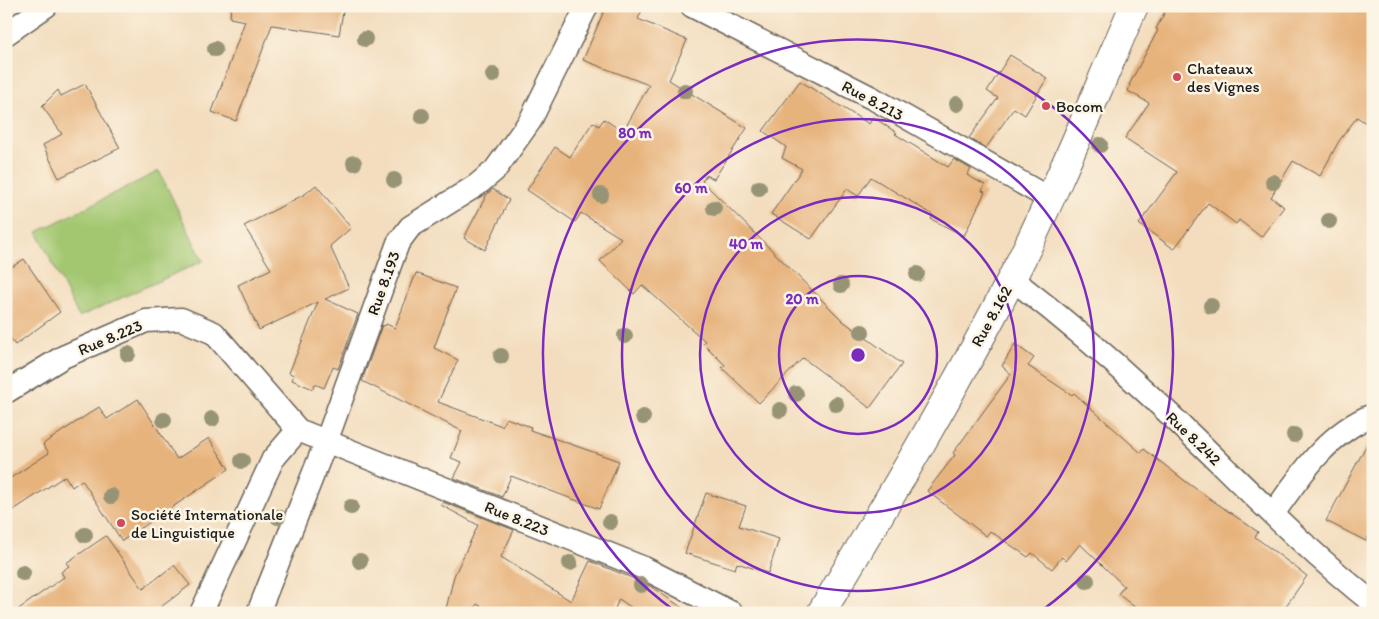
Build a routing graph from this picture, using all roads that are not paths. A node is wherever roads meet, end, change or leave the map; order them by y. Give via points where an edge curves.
1 (46, 6) edge
2 (587, 6) edge
3 (692, 6) edge
4 (1134, 6) edge
5 (6, 34) edge
6 (1050, 199) junction
7 (1012, 278) junction
8 (6, 392) edge
9 (1373, 415) edge
10 (298, 430) junction
11 (326, 442) junction
12 (1273, 514) junction
13 (1373, 603) edge
14 (201, 613) edge
15 (258, 613) edge
16 (732, 613) edge
17 (821, 613) edge

1 - 5 street
2 - 11 street, Rue 8.193 via 530,121 496,170 410,227 398,243
3 - 6 street, Rue 8.213 via 874,99
4 - 6 highway, Rue 8.162
6 - 7 highway, Rue 8.162
7 - 12 street, Rue 8.242 via 1148,394
7 - 17 highway, Rue 8.162 via 914,458
8 - 10 street, Rue 8.223 via 63,357 146,321 180,319 214,333
9 - 12 street via 1341,431 1307,467
10 - 11 street, Rue 8.223
10 - 14 street via 273,459
11 - 15 street, Rue 8.193
11 - 16 street, Rue 8.223 via 644,568
12 - 13 street, Rue 8.242 via 1328,568

